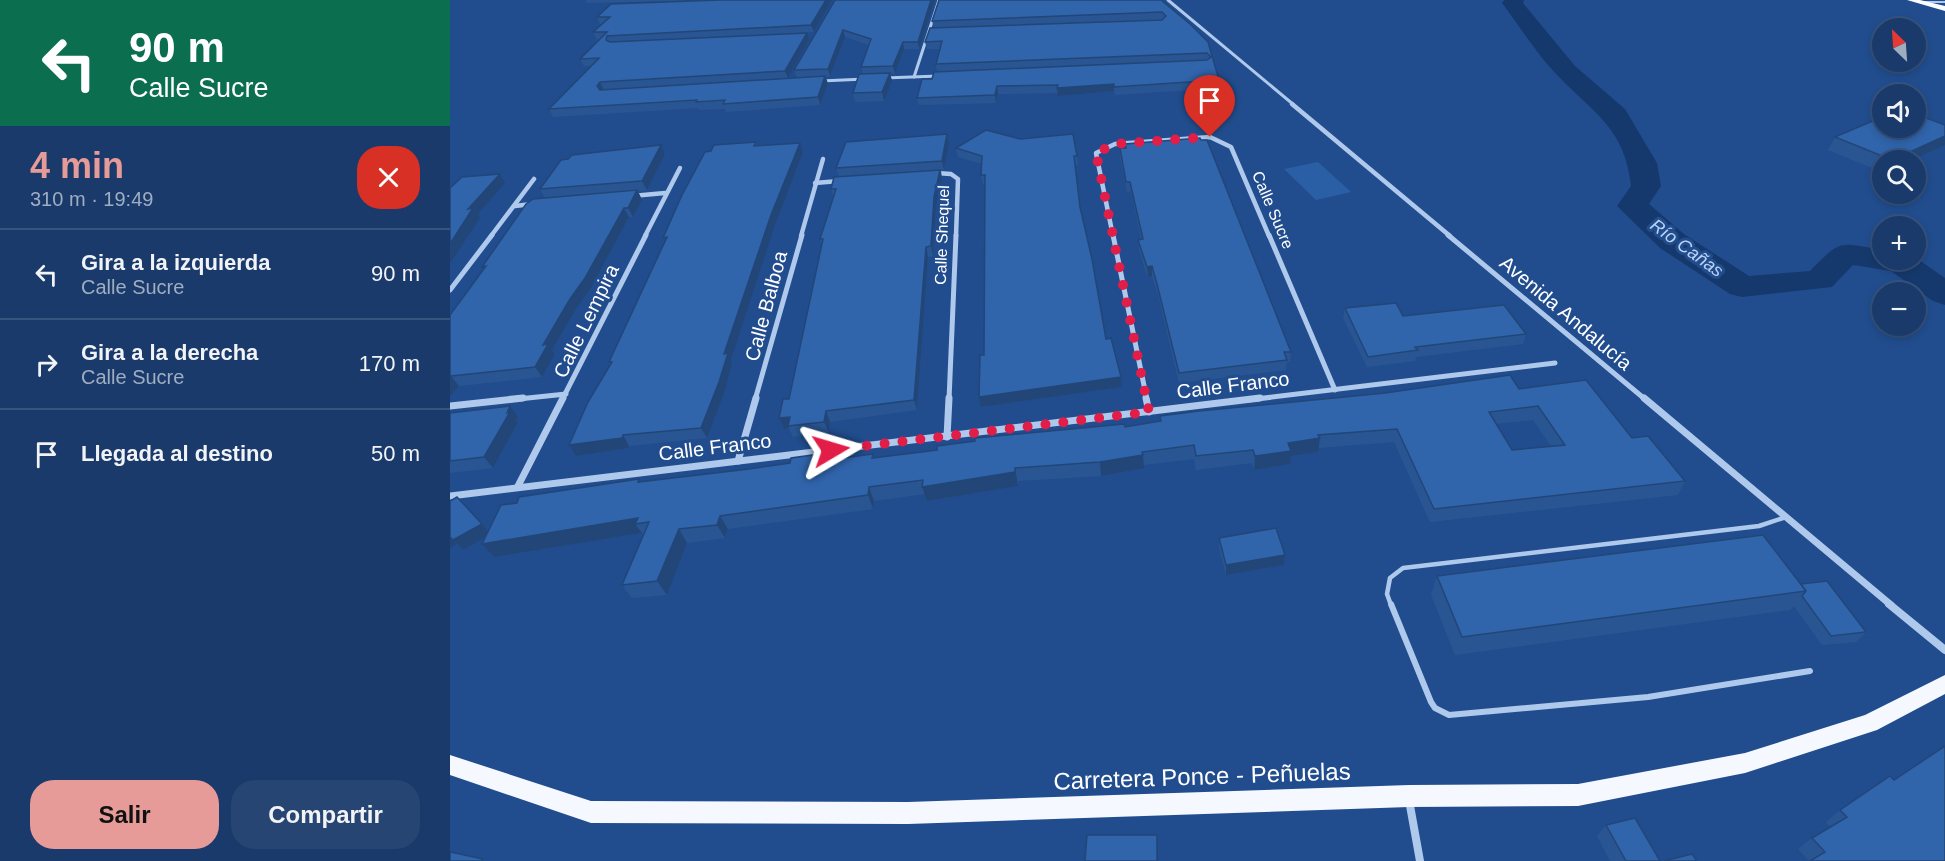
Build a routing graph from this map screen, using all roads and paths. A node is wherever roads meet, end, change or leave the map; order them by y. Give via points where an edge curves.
1 (939, 0) edge
2 (1168, 0) edge
3 (1914, 1) edge
4 (1945, 2) edge
5 (1945, 9) edge
6 (928, 32) junction
7 (940, 32) edge
8 (949, 75) edge
9 (914, 77) junction
10 (880, 78) edge
11 (869, 79) edge
12 (812, 81) edge
13 (823, 159) dead end
14 (680, 168) dead end
15 (926, 174) edge
16 (534, 179) dead end
17 (849, 180) edge
18 (815, 183) junction
19 (665, 193) junction
20 (630, 196) edge
21 (538, 204) edge
22 (515, 206) junction
23 (450, 290) edge
24 (1555, 363) dead end
25 (1335, 390) junction
26 (566, 394) junction
27 (450, 406) edge
28 (1149, 412) junction
29 (947, 437) junction
30 (738, 462) junction
31 (518, 486) junction
32 (450, 496) edge
33 (1786, 517) junction
34 (1945, 650) edge
35 (1810, 671) dead end
36 (1945, 684) edge
37 (450, 765) edge
38 (1409, 796) junction
39 (1420, 861) edge

1 - 6 street
2 - 33 street, Avenida Andalucía
3 - 4 lane
3 - 5 highway
6 - 7 street
6 - 9 street
8 - 9 street
9 - 10 street
11 - 12 street
13 - 18 street, Calle Balboa
14 - 19 street, Calle Lempira
15 - 29 street, Calle Shequel via 951,174 958,178
16 - 22 street
17 - 18 street
18 - 30 street, Calle Balboa
19 - 20 street
19 - 26 street, Calle Lempira
21 - 22 street
22 - 23 street
24 - 25 street, Calle Franco
25 - 28 street, Calle Franco
25 - 28 street, Calle Sucre via 1231,147 1210,137 1115,144 1096,153
26 - 27 street
26 - 31 street, Calle Lempira
28 - 29 street, Calle Franco
29 - 30 street, Calle Franco
30 - 31 street, Calle Franco
31 - 32 street, Calle Franco
33 - 34 street, Avenida Andalucía
33 - 35 lane via 1759,526 1403,568 1390,578 1387,594 1431,702 1449,715 1648,697
36 - 38 main road, Carretera Ponce - Peñuelas via 1870,723 1745,763 1578,795
37 - 38 main road, Carretera Ponce - Peñuelas via 591,812 908,813
38 - 39 street

